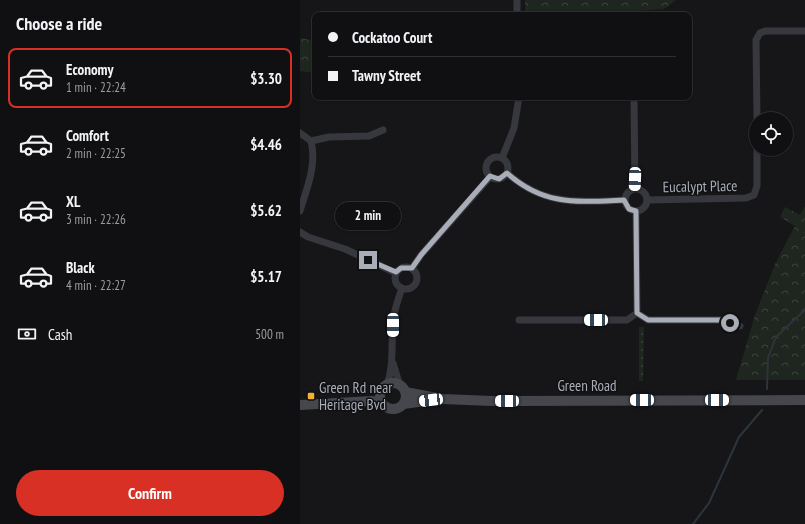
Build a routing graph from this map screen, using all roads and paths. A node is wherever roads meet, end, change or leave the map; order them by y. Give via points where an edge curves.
1 (517, 0) edge
2 (518, 12) edge
3 (805, 31) edge
4 (519, 100) edge
5 (634, 100) edge
6 (757, 112) edge
7 (382, 130) dead end
8 (300, 133) edge
9 (311, 140) junction
10 (757, 156) edge
11 (502, 158) junction
12 (507, 173) junction
13 (490, 176) junction
14 (635, 189) junction
15 (624, 200) junction
16 (647, 200) junction
17 (300, 211) edge
18 (636, 211) junction
19 (300, 232) edge
20 (412, 268) junction
21 (396, 272) junction
22 (402, 288) junction
23 (637, 313) junction
24 (519, 320) dead end
25 (740, 326) dead end
26 (393, 361) junction
27 (384, 387) junction
28 (402, 389) junction
29 (442, 399) junction
30 (780, 400) junction
31 (805, 400) edge
32 (349, 403) junction
33 (403, 404) junction
34 (300, 405) edge
35 (383, 405) junction
36 (805, 408) edge

1 - 2 street
3 - 6 street via 760,33 756,40
4 - 11 street via 514,128
5 - 14 street
7 - 9 street via 369,136
8 - 9 street
9 - 17 street via 312,173
10 - 16 street, Eucalypt Place via 757,186 754,195 746,198
11 - 12 street via 508,166
11 - 13 street via 495,157 489,161 486,168
12 - 13 street via 499,179
12 - 15 street via 522,186 558,200
13 - 20 street
14 - 15 street via 628,192
14 - 16 street via 644,193
15 - 18 street via 629,209
16 - 18 street via 642,209
18 - 23 street
19 - 21 street
20 - 21 street via 401,268
20 - 22 street via 416,274 415,284 410,288
21 - 22 street via 395,280
22 - 26 street via 393,325
23 - 24 street via 627,320
23 - 25 street via 648,320 721,320
26 - 27 street via 391,375
26 - 28 street
27 - 28 street via 393,383
27 - 32 street
27 - 35 street via 380,398
28 - 29 street, Green Road
28 - 33 street
29 - 30 street, Green Road
29 - 33 street, Green Road
30 - 31 street, Green Road
30 - 36 street, Green Road
32 - 34 street
32 - 35 street via 372,401
33 - 35 street via 396,408

